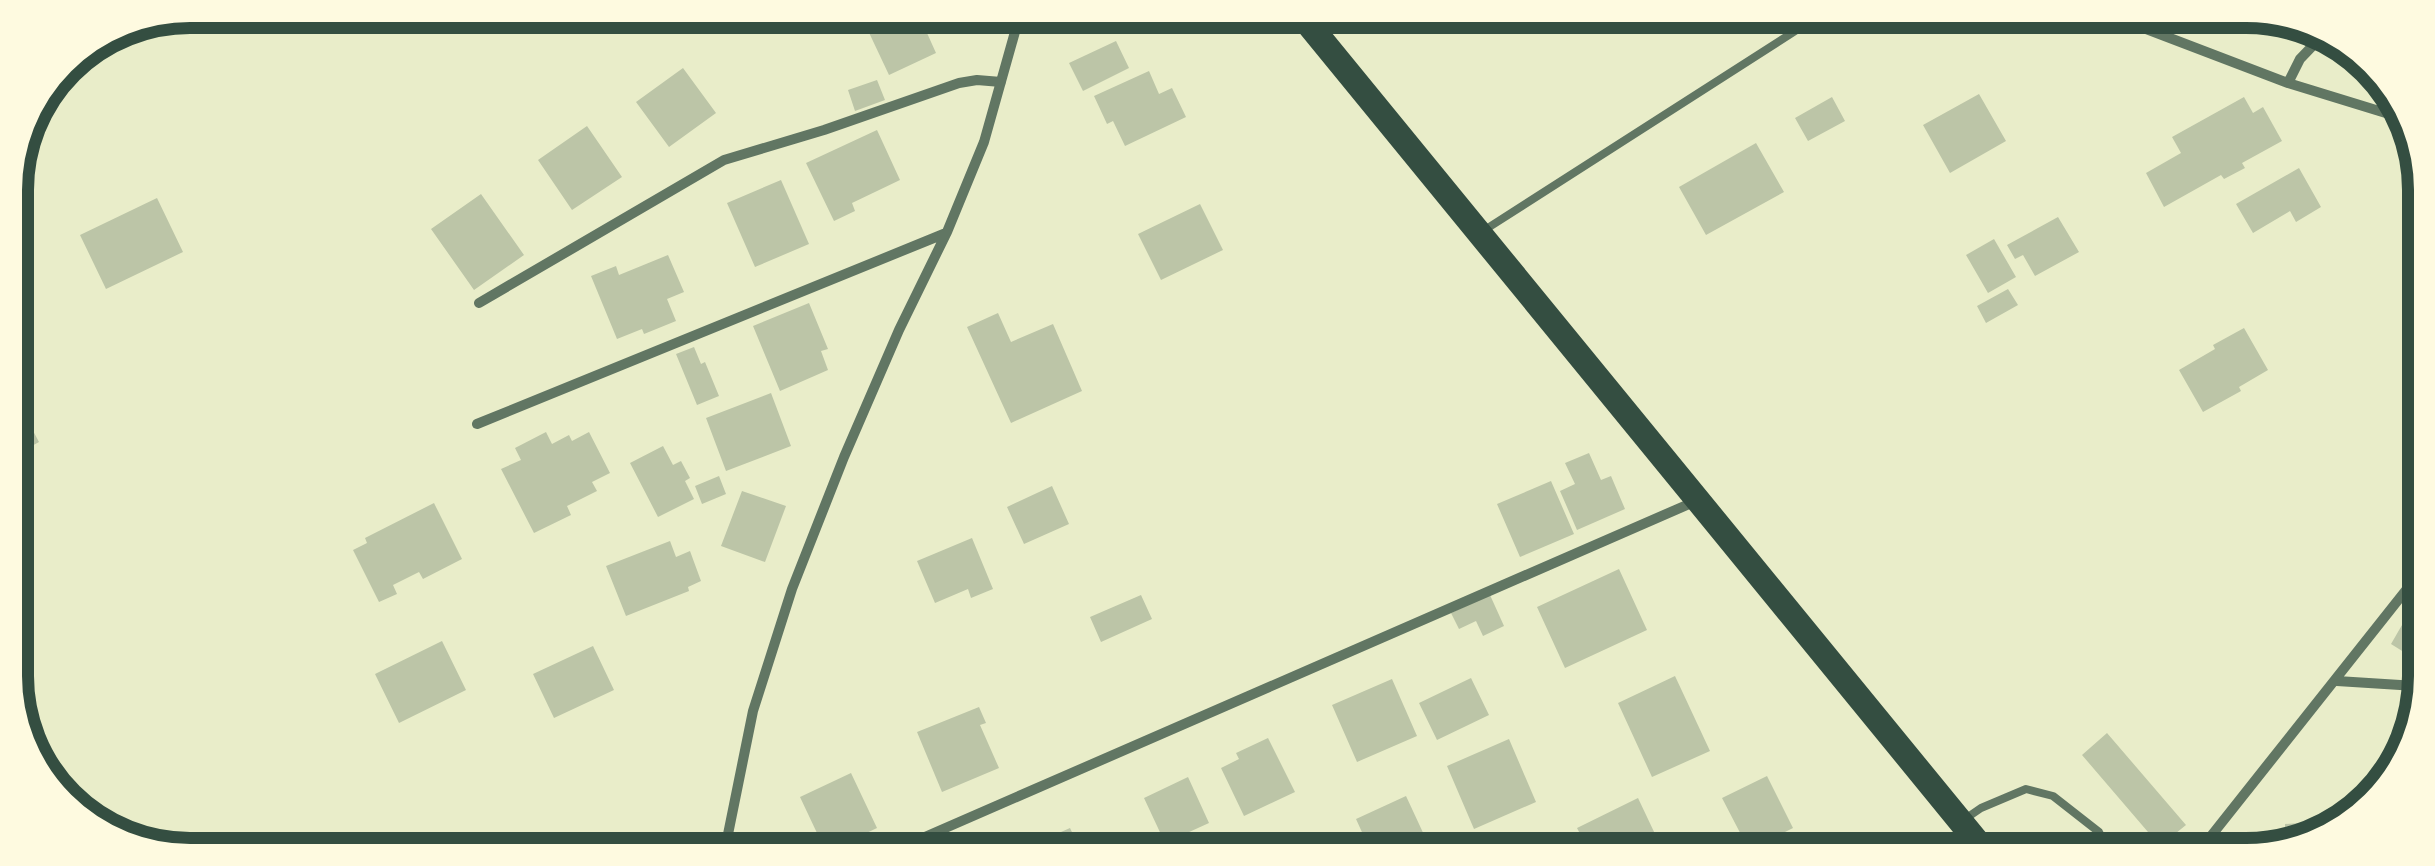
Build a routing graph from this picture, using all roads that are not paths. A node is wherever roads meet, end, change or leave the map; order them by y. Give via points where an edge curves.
1 (1016, 28) edge
2 (1311, 28) edge
3 (1799, 28) edge
4 (2146, 28) edge
5 (2315, 43) edge
6 (1000, 82) junction
7 (2288, 83) junction
8 (2388, 114) edge
9 (947, 232) junction
10 (1479, 234) junction
11 (479, 303) dead end
12 (476, 424) dead end
13 (1697, 500) junction
14 (2408, 588) edge
15 (2336, 680) junction
16 (2407, 685) edge
17 (1962, 820) junction
18 (727, 838) edge
19 (922, 838) edge
20 (1976, 838) edge
21 (2102, 838) edge
22 (2210, 838) edge

1 - 6 street
2 - 10 main road
3 - 10 lane
4 - 7 street
5 - 7 street
6 - 9 street
6 - 11 street via 959,83 724,160
7 - 8 street
9 - 12 street
9 - 18 street via 899,330 792,589 753,711
10 - 13 main road
13 - 17 main road
13 - 19 street
14 - 15 street
15 - 16 street
15 - 22 street
17 - 20 main road
17 - 21 lane via 2026,789 2054,796

